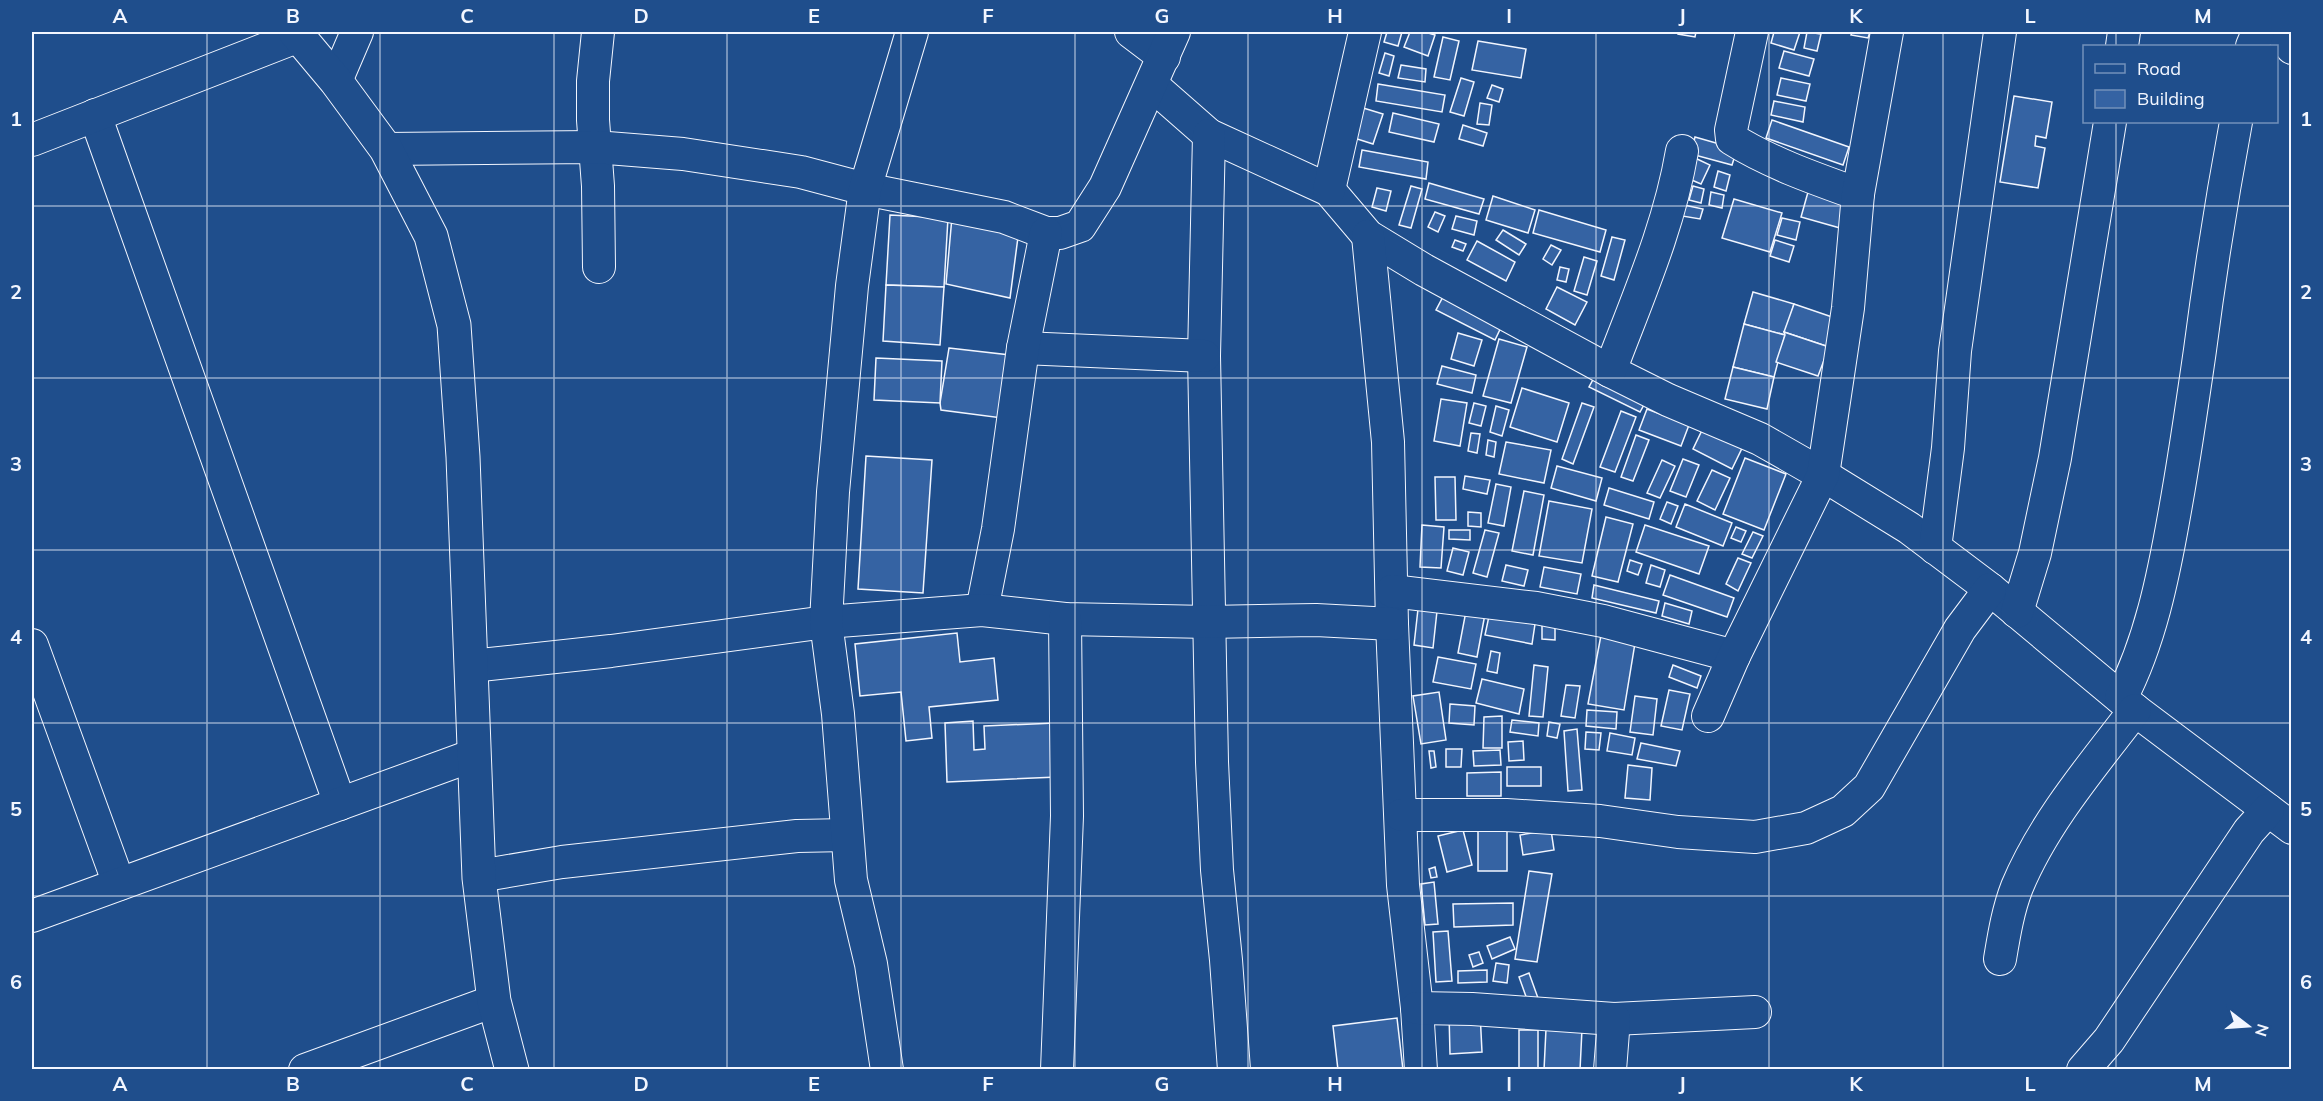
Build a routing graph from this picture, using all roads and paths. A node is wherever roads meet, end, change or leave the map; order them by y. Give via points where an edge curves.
1 (357, 32) edge
2 (598, 32) edge
3 (912, 32) edge
4 (1131, 32) edge
5 (1365, 32) edge
6 (1752, 32) edge
7 (1887, 32) edge
8 (2000, 32) edge
9 (2281, 32) edge
10 (297, 34) edge
11 (1169, 44) edge
12 (2292, 48) edge
13 (336, 81) junction
14 (1152, 85) junction
15 (95, 115) junction
16 (2110, 123) edge
17 (2236, 123) edge
18 (1209, 135) junction
19 (32, 140) edge
20 (595, 147) junction
21 (386, 149) junction
22 (1682, 151) dead end
23 (865, 189) junction
24 (1329, 190) junction
25 (1858, 194) junction
26 (1046, 233) junction
27 (1368, 236) junction
28 (599, 267) dead end
29 (1023, 348) junction
30 (1204, 356) junction
31 (1610, 371) junction
32 (1823, 475) junction
33 (1935, 548) junction
34 (1990, 589) junction
35 (1392, 591) junction
36 (982, 610) junction
37 (2017, 612) junction
38 (1065, 619) junction
39 (826, 622) junction
40 (1208, 622) junction
41 (1392, 624) junction
42 (32, 645) edge
43 (1734, 656) junction
44 (471, 666) junction
45 (2128, 704) junction
46 (1708, 716) dead end
47 (474, 754) junction
48 (340, 804) junction
49 (1401, 815) junction
50 (2280, 819) edge
51 (847, 835) junction
52 (479, 876) junction
53 (119, 884) junction
54 (32, 916) edge
55 (2000, 959) dead end
56 (494, 1001) junction
57 (1417, 1008) junction
58 (1755, 1012) dead end
59 (1614, 1019) junction
60 (305, 1070) edge
61 (512, 1070) edge
62 (887, 1070) edge
63 (1057, 1070) edge
64 (1234, 1070) edge
65 (1421, 1070) edge
66 (1610, 1070) edge
67 (2083, 1070) edge

1 - 13 street
2 - 20 street via 593,81
3 - 23 street
4 - 11 street
5 - 24 street
6 - 25 street via 1732,139
7 - 25 street
8 - 33 street via 1955,351
9 - 12 street
10 - 13 main road
10 - 15 street
11 - 14 street
13 - 21 main road
14 - 18 street
14 - 26 street via 1105,187 1080,226
15 - 19 street
15 - 48 street
16 - 37 street via 2055,458 2035,553
17 - 45 street via 2167,558
18 - 24 street
18 - 30 street
20 - 21 street
20 - 23 street via 683,154 801,172
20 - 28 street
21 - 44 main road via 431,236 454,325
22 - 31 street via 1655,251
23 - 26 street via 1004,217
23 - 39 street via 833,492
24 - 27 street
25 - 32 street via 1848,308
26 - 29 street
27 - 31 street
27 - 35 street via 1389,442
29 - 30 street
29 - 36 street via 998,530
30 - 40 street
31 - 32 street via 1760,439
32 - 33 street
32 - 43 street
33 - 34 street
34 - 37 street
34 - 49 street via 1960,629 1869,787 1843,811 1806,828 1755,837 1506,815
35 - 41 street
35 - 43 street via 1603,621
36 - 38 street
36 - 39 street
37 - 45 street
38 - 40 street
38 - 63 street via 1067,816
39 - 44 street
39 - 51 street
40 - 41 street via 1316,620
40 - 64 street via 1217,870
41 - 49 street
42 - 53 street
43 - 46 street
44 - 47 main road
45 - 50 street
45 - 55 street via 2016,888
47 - 48 street
47 - 52 main road
48 - 53 street
49 - 57 street via 1403,885
50 - 67 street via 2249,831 2109,1040
51 - 52 street via 796,836
51 - 62 street via 851,880 871,964
52 - 56 main road
53 - 54 street
56 - 60 street
56 - 61 main road
57 - 59 street via 1472,1008
57 - 65 street
58 - 59 street
59 - 66 street

